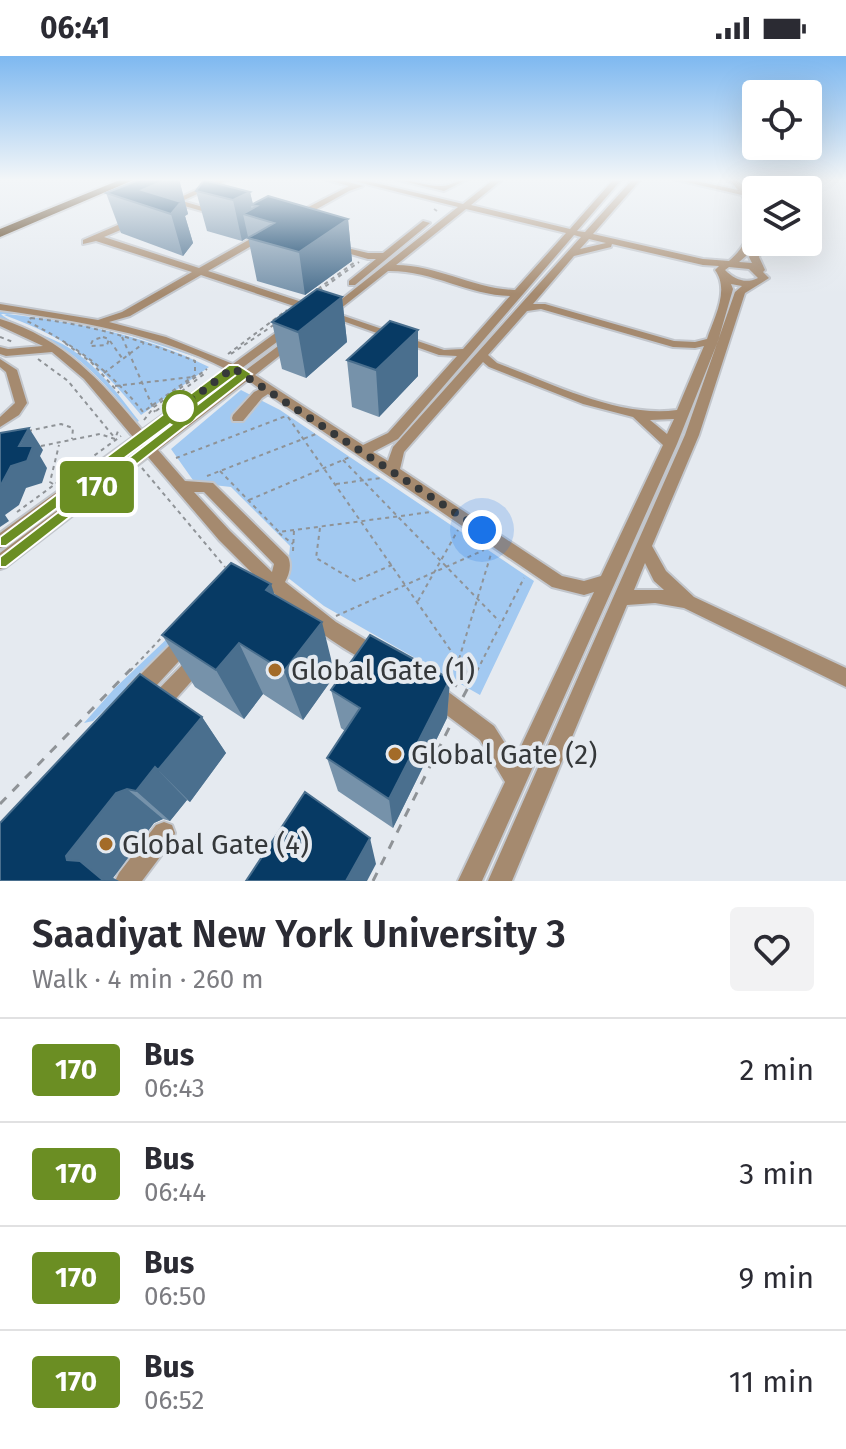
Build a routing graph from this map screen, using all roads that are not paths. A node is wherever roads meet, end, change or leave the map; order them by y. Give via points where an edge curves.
1 (38, 218) edge
2 (141, 218) edge
3 (296, 218) edge
4 (433, 218) edge
5 (433, 218) edge
6 (478, 218) edge
7 (512, 218) edge
8 (579, 218) edge
9 (587, 218) edge
10 (601, 218) edge
11 (544, 224) junction
12 (595, 224) junction
13 (284, 225) edge
14 (264, 227) edge
15 (534, 229) junction
16 (0, 233) edge
17 (578, 235) junction
18 (97, 238) junction
19 (86, 242) dead end
20 (326, 244) edge
21 (608, 245) junction
22 (631, 246) junction
23 (553, 255) junction
24 (568, 255) junction
25 (742, 255) edge
26 (754, 256) edge
27 (379, 261) junction
28 (726, 270) junction
29 (200, 271) junction
30 (756, 277) junction
31 (350, 285) junction
32 (517, 293) junction
33 (497, 294) junction
34 (531, 297) junction
35 (507, 303) junction
36 (541, 306) junction
37 (0, 307) edge
38 (521, 308) junction
39 (314, 310) junction
40 (328, 313) junction
41 (126, 314) junction
42 (103, 321) junction
43 (0, 322) edge
44 (307, 329) edge
45 (121, 331) junction
46 (383, 332) junction
47 (712, 341) junction
48 (673, 344) junction
49 (368, 347) edge
50 (57, 348) junction
51 (465, 352) junction
52 (276, 353) junction
53 (443, 353) junction
54 (481, 354) junction
55 (3, 358) edge
56 (232, 364) junction
57 (453, 365) junction
58 (493, 365) junction
59 (469, 368) junction
60 (701, 368) junction
61 (268, 389) junction
62 (682, 414) junction
63 (635, 415) junction
64 (238, 418) dead end
65 (0, 423) edge
66 (139, 435) junction
67 (670, 444) junction
68 (356, 454) junction
69 (387, 474) junction
70 (187, 486) junction
71 (0, 542) edge
72 (645, 548) junction
73 (0, 562) edge
74 (259, 579) junction
75 (608, 581) junction
76 (624, 598) junction
77 (688, 602) junction
78 (253, 603) edge
79 (200, 627) edge
80 (213, 645) edge
81 (397, 667) edge
82 (846, 678) edge
83 (421, 684) edge
84 (126, 704) edge
85 (142, 722) edge
86 (515, 779) junction
87 (164, 833) dead end
88 (127, 881) edge
89 (470, 881) edge
90 (500, 881) edge

1 - 16 highway
2 - 18 street
3 - 13 street
4 - 27 street
5 - 27 street
6 - 15 street
7 - 11 street
8 - 11 street
9 - 17 street
10 - 12 street
11 - 17 street
12 - 17 street
12 - 22 street
14 - 29 street via 274,230
15 - 17 street
15 - 23 street via 558,237
17 - 21 street
17 - 22 street
17 - 23 street
17 - 24 street
18 - 19 street
18 - 29 street
20 - 27 street
21 - 24 street
21 - 28 street
22 - 28 street
23 - 32 street
24 - 34 street
25 - 28 street
26 - 30 street
27 - 31 street
27 - 33 street
27 - 40 street
28 - 30 street
28 - 30 street via 737,282
28 - 47 street via 728,289
29 - 39 street
29 - 41 street
30 - 72 street via 740,292 692,435
31 - 39 street
31 - 40 street via 327,307
32 - 33 street
32 - 35 street
33 - 35 street
34 - 36 street
34 - 38 street
35 - 51 street
36 - 38 street
36 - 48 street
37 - 42 street
38 - 54 street
39 - 40 street
39 - 52 street via 317,316 281,343
39 - 56 street
40 - 46 street
41 - 42 street
41 - 45 street
42 - 45 street
43 - 50 street
44 - 52 street
45 - 56 street via 180,344
46 - 49 street
46 - 53 street
47 - 48 street
47 - 60 street
48 - 60 street
50 - 55 street
50 - 66 street via 94,379
51 - 53 street
51 - 57 street
52 - 56 street
53 - 57 street
54 - 58 street
54 - 59 street
55 - 65 street via 21,403
56 - 61 street
56 - 66 street
57 - 68 street via 389,439
58 - 59 street
58 - 63 street
59 - 69 street via 398,450
60 - 62 street
61 - 64 street
61 - 68 street
62 - 63 street
62 - 67 street
63 - 67 street
66 - 70 street
66 - 71 street
66 - 73 street
67 - 75 street
68 - 69 street
69 - 75 street via 558,582 584,588
70 - 74 street
70 - 74 street via 212,490 282,562 283,571
72 - 76 street
72 - 77 street via 660,576
74 - 78 street
74 - 81 street
75 - 86 street
76 - 77 street
76 - 90 street
77 - 82 street
79 - 84 street
80 - 85 street
83 - 86 street via 487,733
86 - 89 street
87 - 88 street

